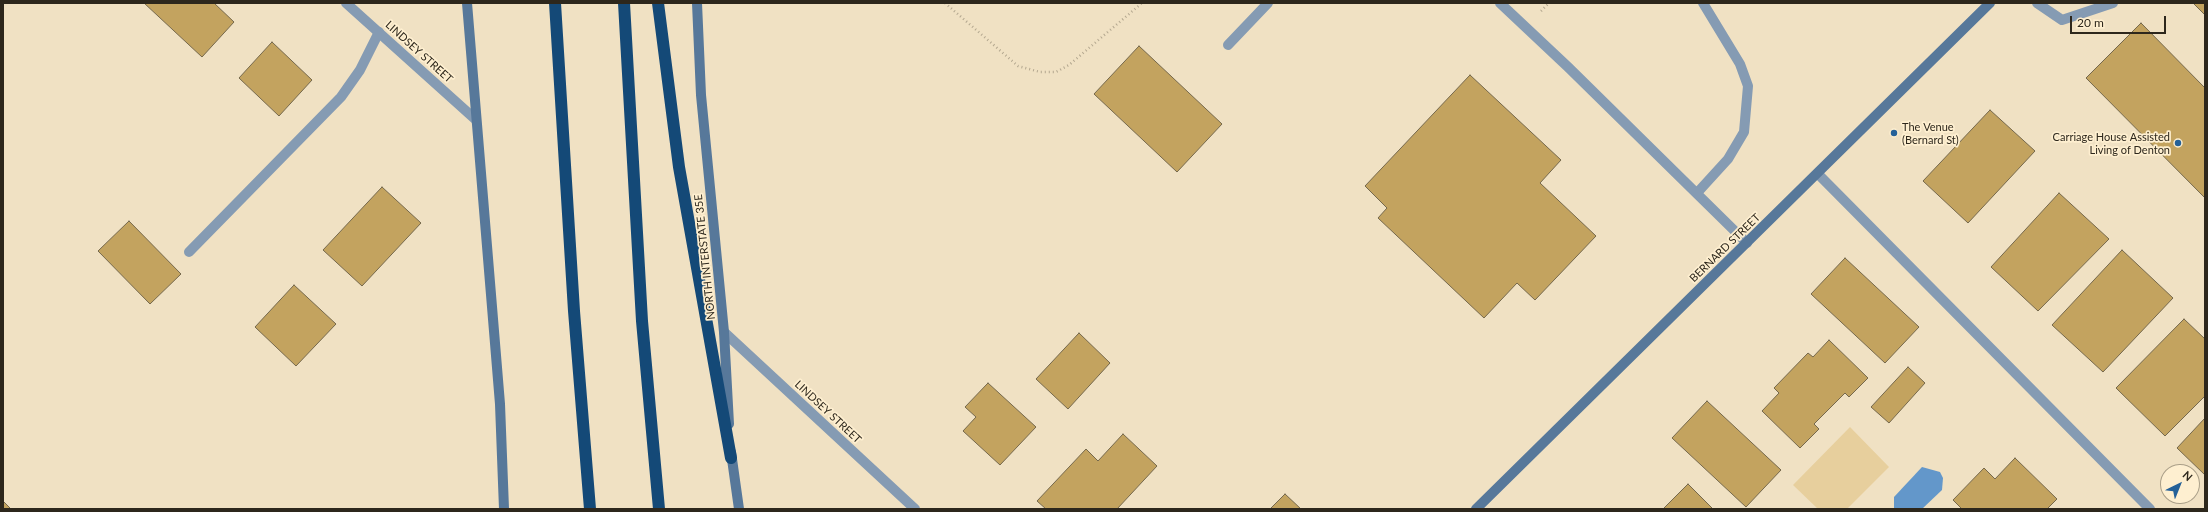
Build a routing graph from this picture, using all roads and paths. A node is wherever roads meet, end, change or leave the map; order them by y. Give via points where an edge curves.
1 (346, 3) edge
2 (467, 3) edge
3 (555, 3) edge
4 (624, 3) edge
5 (658, 3) edge
6 (697, 3) edge
7 (945, 3) edge
8 (1142, 3) edge
9 (1268, 3) edge
10 (1500, 3) edge
11 (1703, 3) edge
12 (1990, 3) edge
13 (2037, 3) edge
14 (2113, 3) edge
15 (379, 32) junction
16 (1228, 45) dead end
17 (475, 119) junction
18 (1818, 174) junction
19 (1697, 193) junction
20 (1747, 243) junction
21 (189, 252) dead end
22 (724, 332) junction
23 (731, 458) junction
24 (2148, 508) edge
25 (504, 509) edge
26 (590, 509) edge
27 (659, 509) edge
28 (738, 509) edge
29 (915, 509) edge
30 (1476, 509) edge

1 - 15 street, LINDSEY STREET
2 - 17 main road
3 - 26 highway via 574,311
4 - 27 highway via 642,322
5 - 23 highway via 679,167
6 - 22 main road, NORTH INTERSTATE 35E via 701,95
7 - 8 path via 1018,66 1040,72 1056,72 1069,65
9 - 16 street
10 - 19 street
11 - 19 street via 1740,64 1748,86 1744,132 1728,159
12 - 18 main road, BERNARD STREET
13 - 14 street via 2062,20
15 - 17 street, LINDSEY STREET
15 - 21 street via 360,70 341,97
17 - 25 main road via 500,404
18 - 20 main road, BERNARD STREET
18 - 24 street
19 - 20 street
20 - 30 main road, BERNARD STREET
22 - 23 main road, NORTH INTERSTATE 35E
22 - 29 street, LINDSEY STREET
23 - 28 main road, NORTH INTERSTATE 35E

